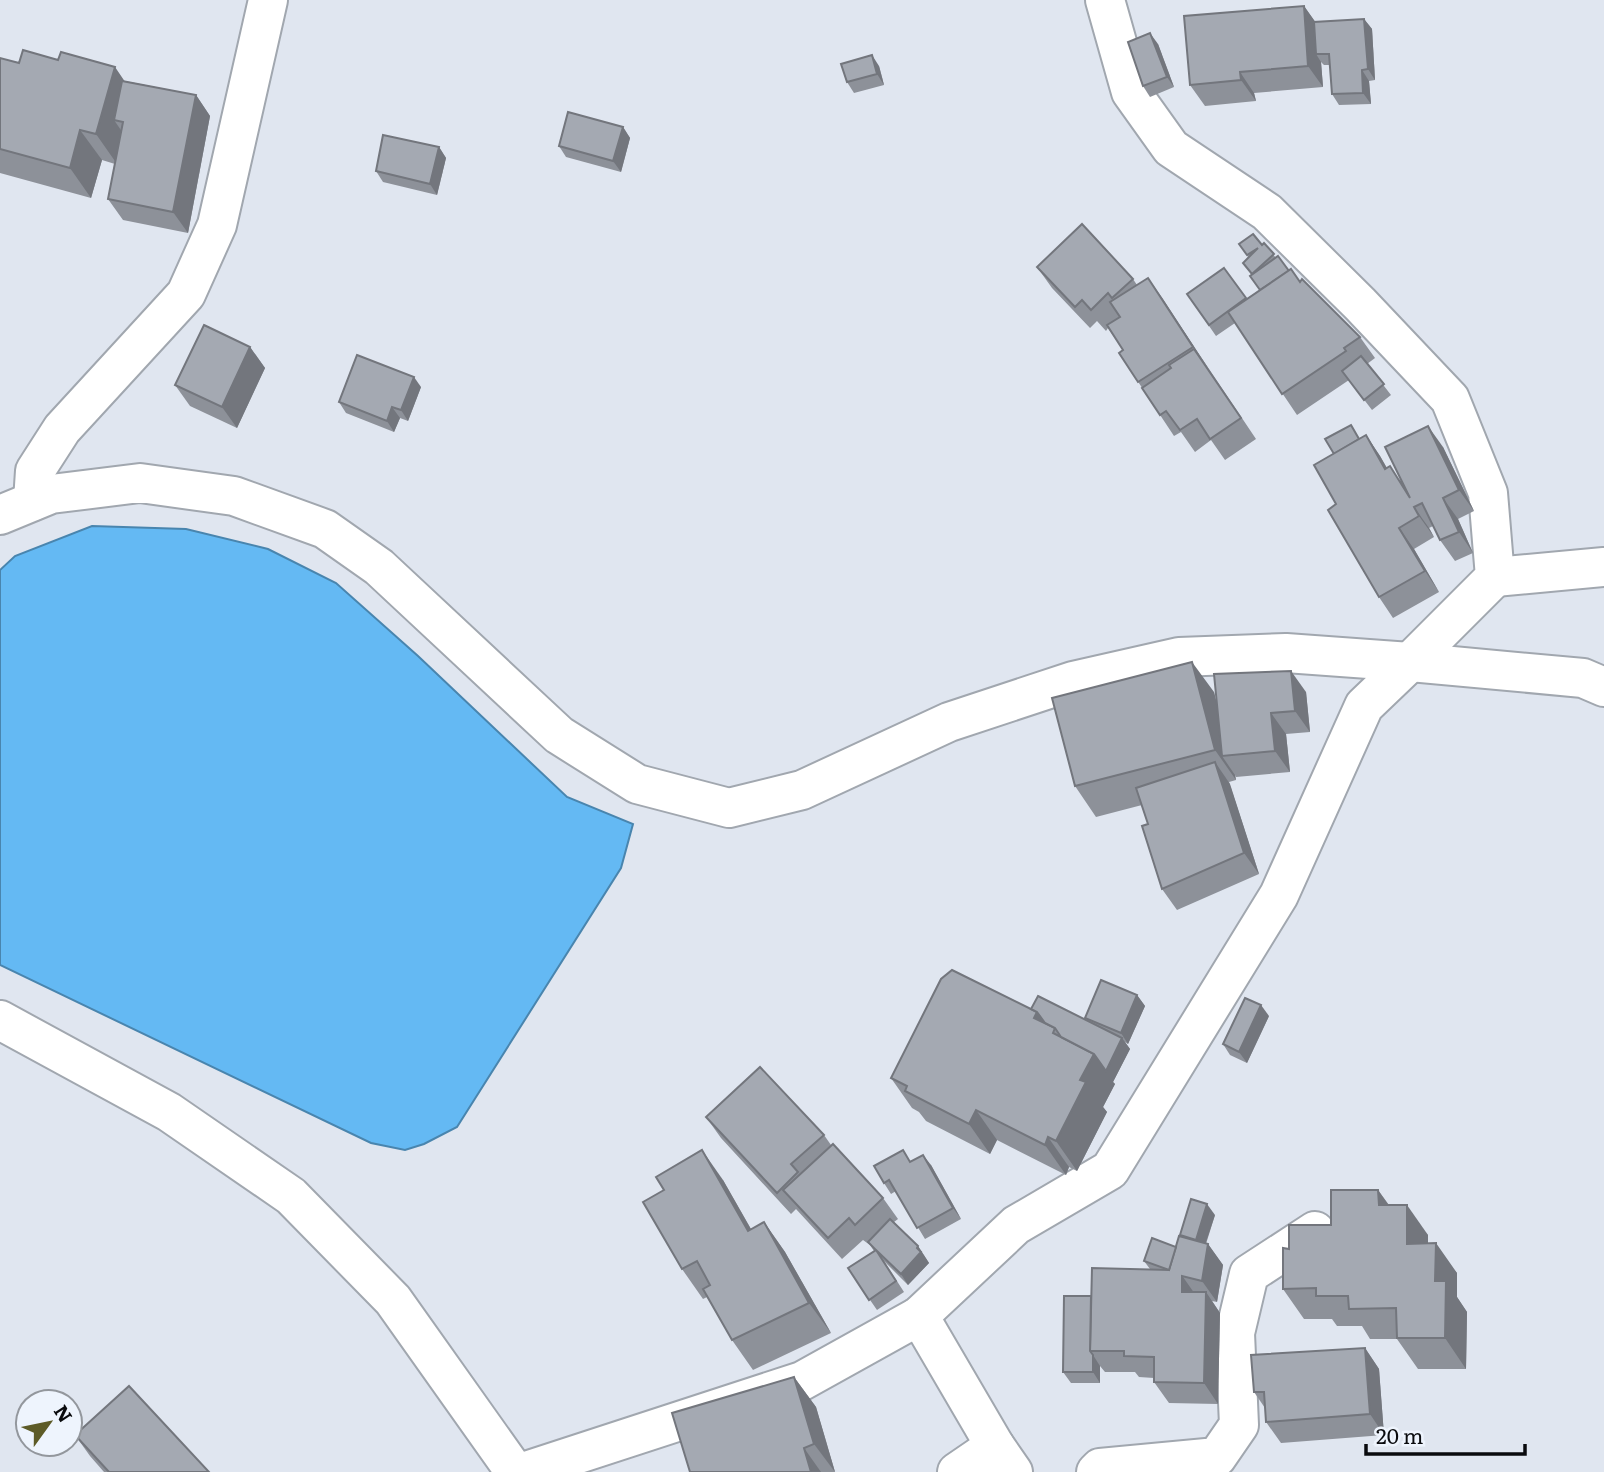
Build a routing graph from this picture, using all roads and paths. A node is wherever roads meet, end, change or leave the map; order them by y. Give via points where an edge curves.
1 (268, 0) edge
2 (1105, 0) edge
3 (17, 508) edge
4 (1604, 567) edge
5 (1494, 577) junction
6 (1410, 662) junction
7 (1604, 687) edge
8 (0, 1020) edge
9 (1315, 1231) edge
10 (919, 1316) junction
11 (1004, 1459) edge
12 (515, 1472) edge
13 (523, 1472) edge
14 (957, 1472) edge
15 (1096, 1472) edge

1 - 3 street via 217,225 186,294 62,429
2 - 5 street via 1130,92 1171,148 1267,212 1450,399 1488,493
3 - 6 street via 51,494 140,483 234,496 325,529 379,567 559,735 636,784 729,808 802,790 949,722 1073,681 1178,657 1286,653
4 - 5 street
5 - 6 street
6 - 7 street via 1583,678
6 - 10 street via 1364,706 1279,895 1110,1170 1016,1225
8 - 12 street via 169,1112 290,1196 393,1300
9 - 15 street via 1248,1274 1235,1333 1239,1425 1217,1457
10 - 11 street
10 - 13 street via 802,1381
11 - 14 street

